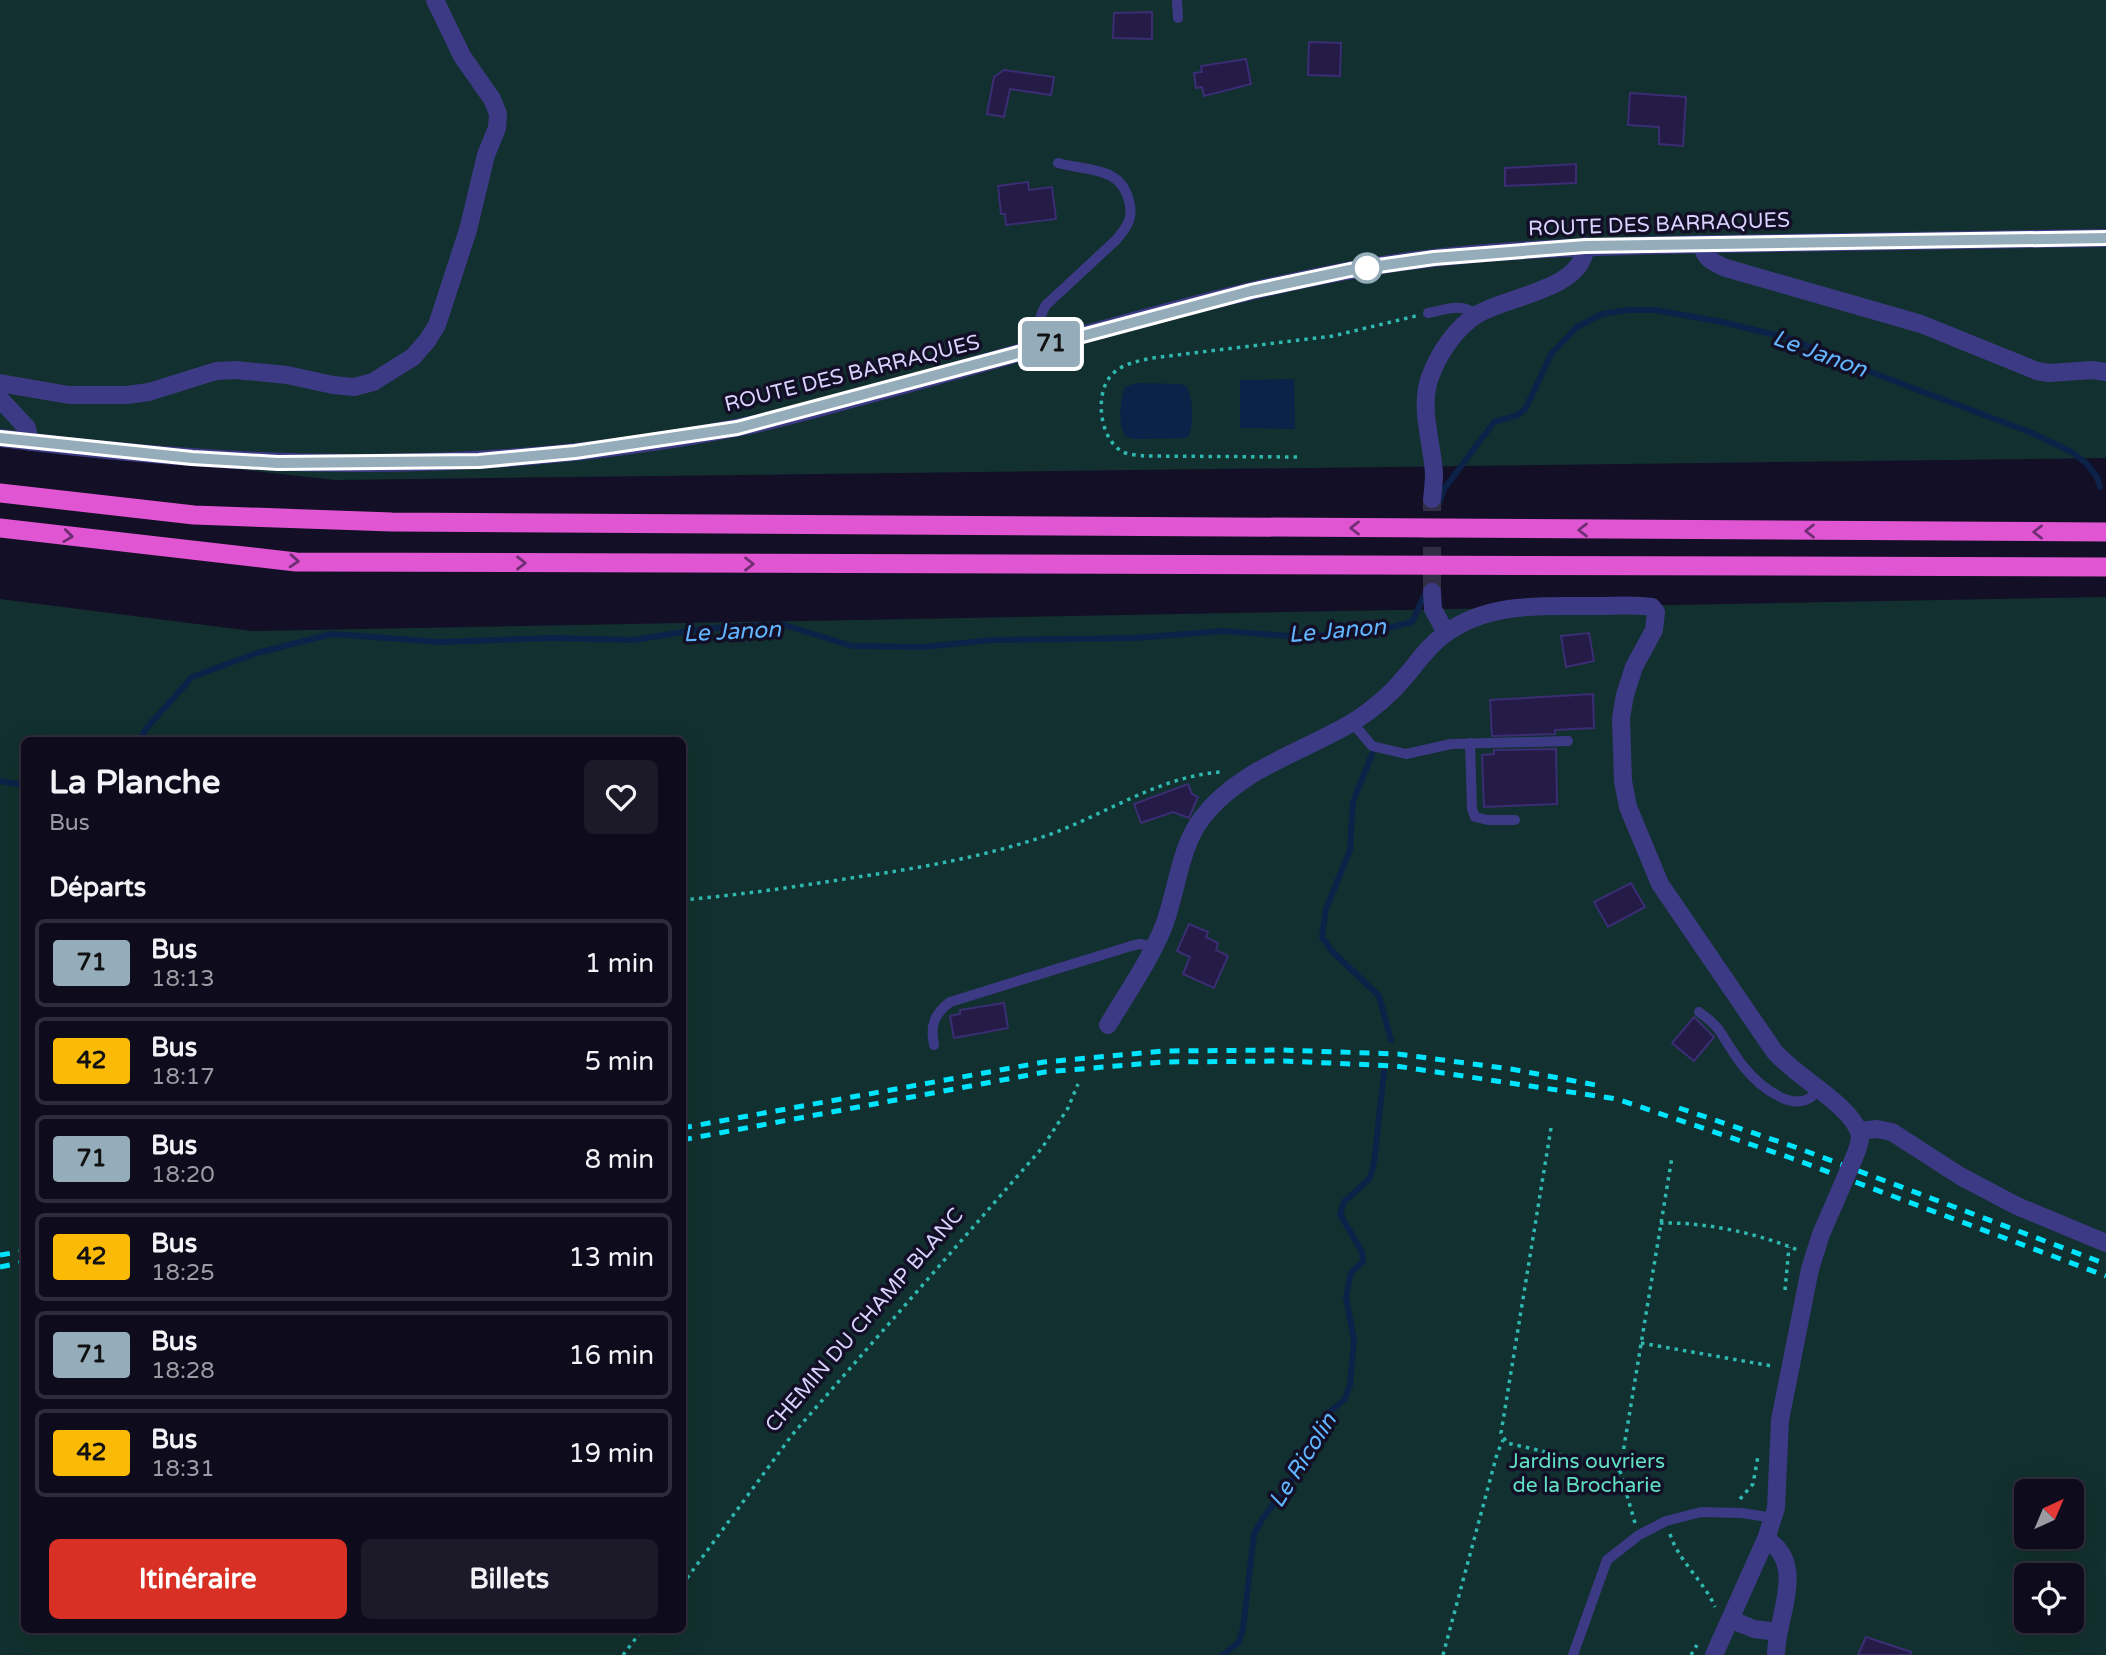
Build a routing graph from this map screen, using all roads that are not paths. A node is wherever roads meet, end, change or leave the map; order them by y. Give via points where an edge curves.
1 (435, 0) edge
2 (1177, 0) edge
3 (1178, 18) dead end
4 (1058, 163) dead end
5 (2106, 238) edge
6 (1702, 244) junction
7 (1585, 246) junction
8 (1428, 313) road end
9 (1476, 315) junction
10 (1044, 346) junction
11 (2106, 372) edge
12 (0, 383) edge
13 (0, 399) edge
14 (0, 438) edge
15 (30, 442) junction
16 (0, 493) edge
17 (1432, 499) tunnel mouth
18 (0, 528) edge
19 (2106, 532) edge
20 (2106, 568) edge
21 (1432, 592) tunnel mouth
22 (1446, 633) junction
23 (1352, 722) junction
24 (1568, 741) dead end
25 (1470, 743) junction
26 (1514, 820) dead end
27 (1154, 947) junction
28 (1699, 1012) dead end
29 (1108, 1025) dead end
30 (934, 1045) dead end
31 (1818, 1090) junction
32 (1858, 1131) junction
33 (2106, 1243) edge
34 (1773, 1518) junction
35 (1766, 1539) junction
36 (1723, 1619) junction
37 (1778, 1632) junction
38 (1573, 1655) edge
39 (1714, 1655) edge
40 (1776, 1655) edge

1 - 12 street via 498,114 437,325 413,357 373,382 354,387 235,370 126,395 69,395
2 - 3 lane
4 - 10 lane via 1115,176 1127,191 1131,208 1126,229 1040,314
5 - 6 street, ROUTE DES BARRAQUES
6 - 7 street, ROUTE DES BARRAQUES
6 - 11 street via 1707,258 1726,268 1921,324 2037,371
7 - 9 street via 1582,264 1555,284
7 - 10 street, ROUTE DES BARRAQUES via 1350,270
8 - 9 lane via 1460,307
9 - 17 street via 1455,334 1429,379 1426,404 1434,475
10 - 15 street, ROUTE DES BARRAQUES via 750,425 479,461 278,463
13 - 15 street via 27,428
14 - 15 street, ROUTE DES BARRAQUES
19 -> 16 highway via 392,522 194,515
18 -> 20 highway via 296,562
21 - 22 street via 1433,609
22 - 23 street via 1385,698
22 - 31 street via 1484,614 1511,608 1652,607 1656,612 1654,630 1634,667 1621,718 1628,807 1670,900 1774,1051
23 - 25 lane via 1372,746 1394,752
23 - 27 street via 1263,768 1201,819 1188,843
24 - 25 lane
25 - 26 lane via 1475,817
27 - 29 street
27 - 30 lane via 1131,946 950,1002 932,1025
28 - 31 lane via 1719,1029 1744,1068 1766,1087 1798,1102 1810,1099
31 - 32 street
32 - 33 street via 1892,1132 1959,1176
32 - 34 street, bridge via 1854,1158 1810,1269 1780,1420
34 - 35 street
34 - 38 lane via 1701,1512 1666,1521 1639,1535 1607,1560
35 - 36 street
35 - 37 street via 1787,1563 1787,1594
36 - 37 street
36 - 39 street
37 - 40 street

